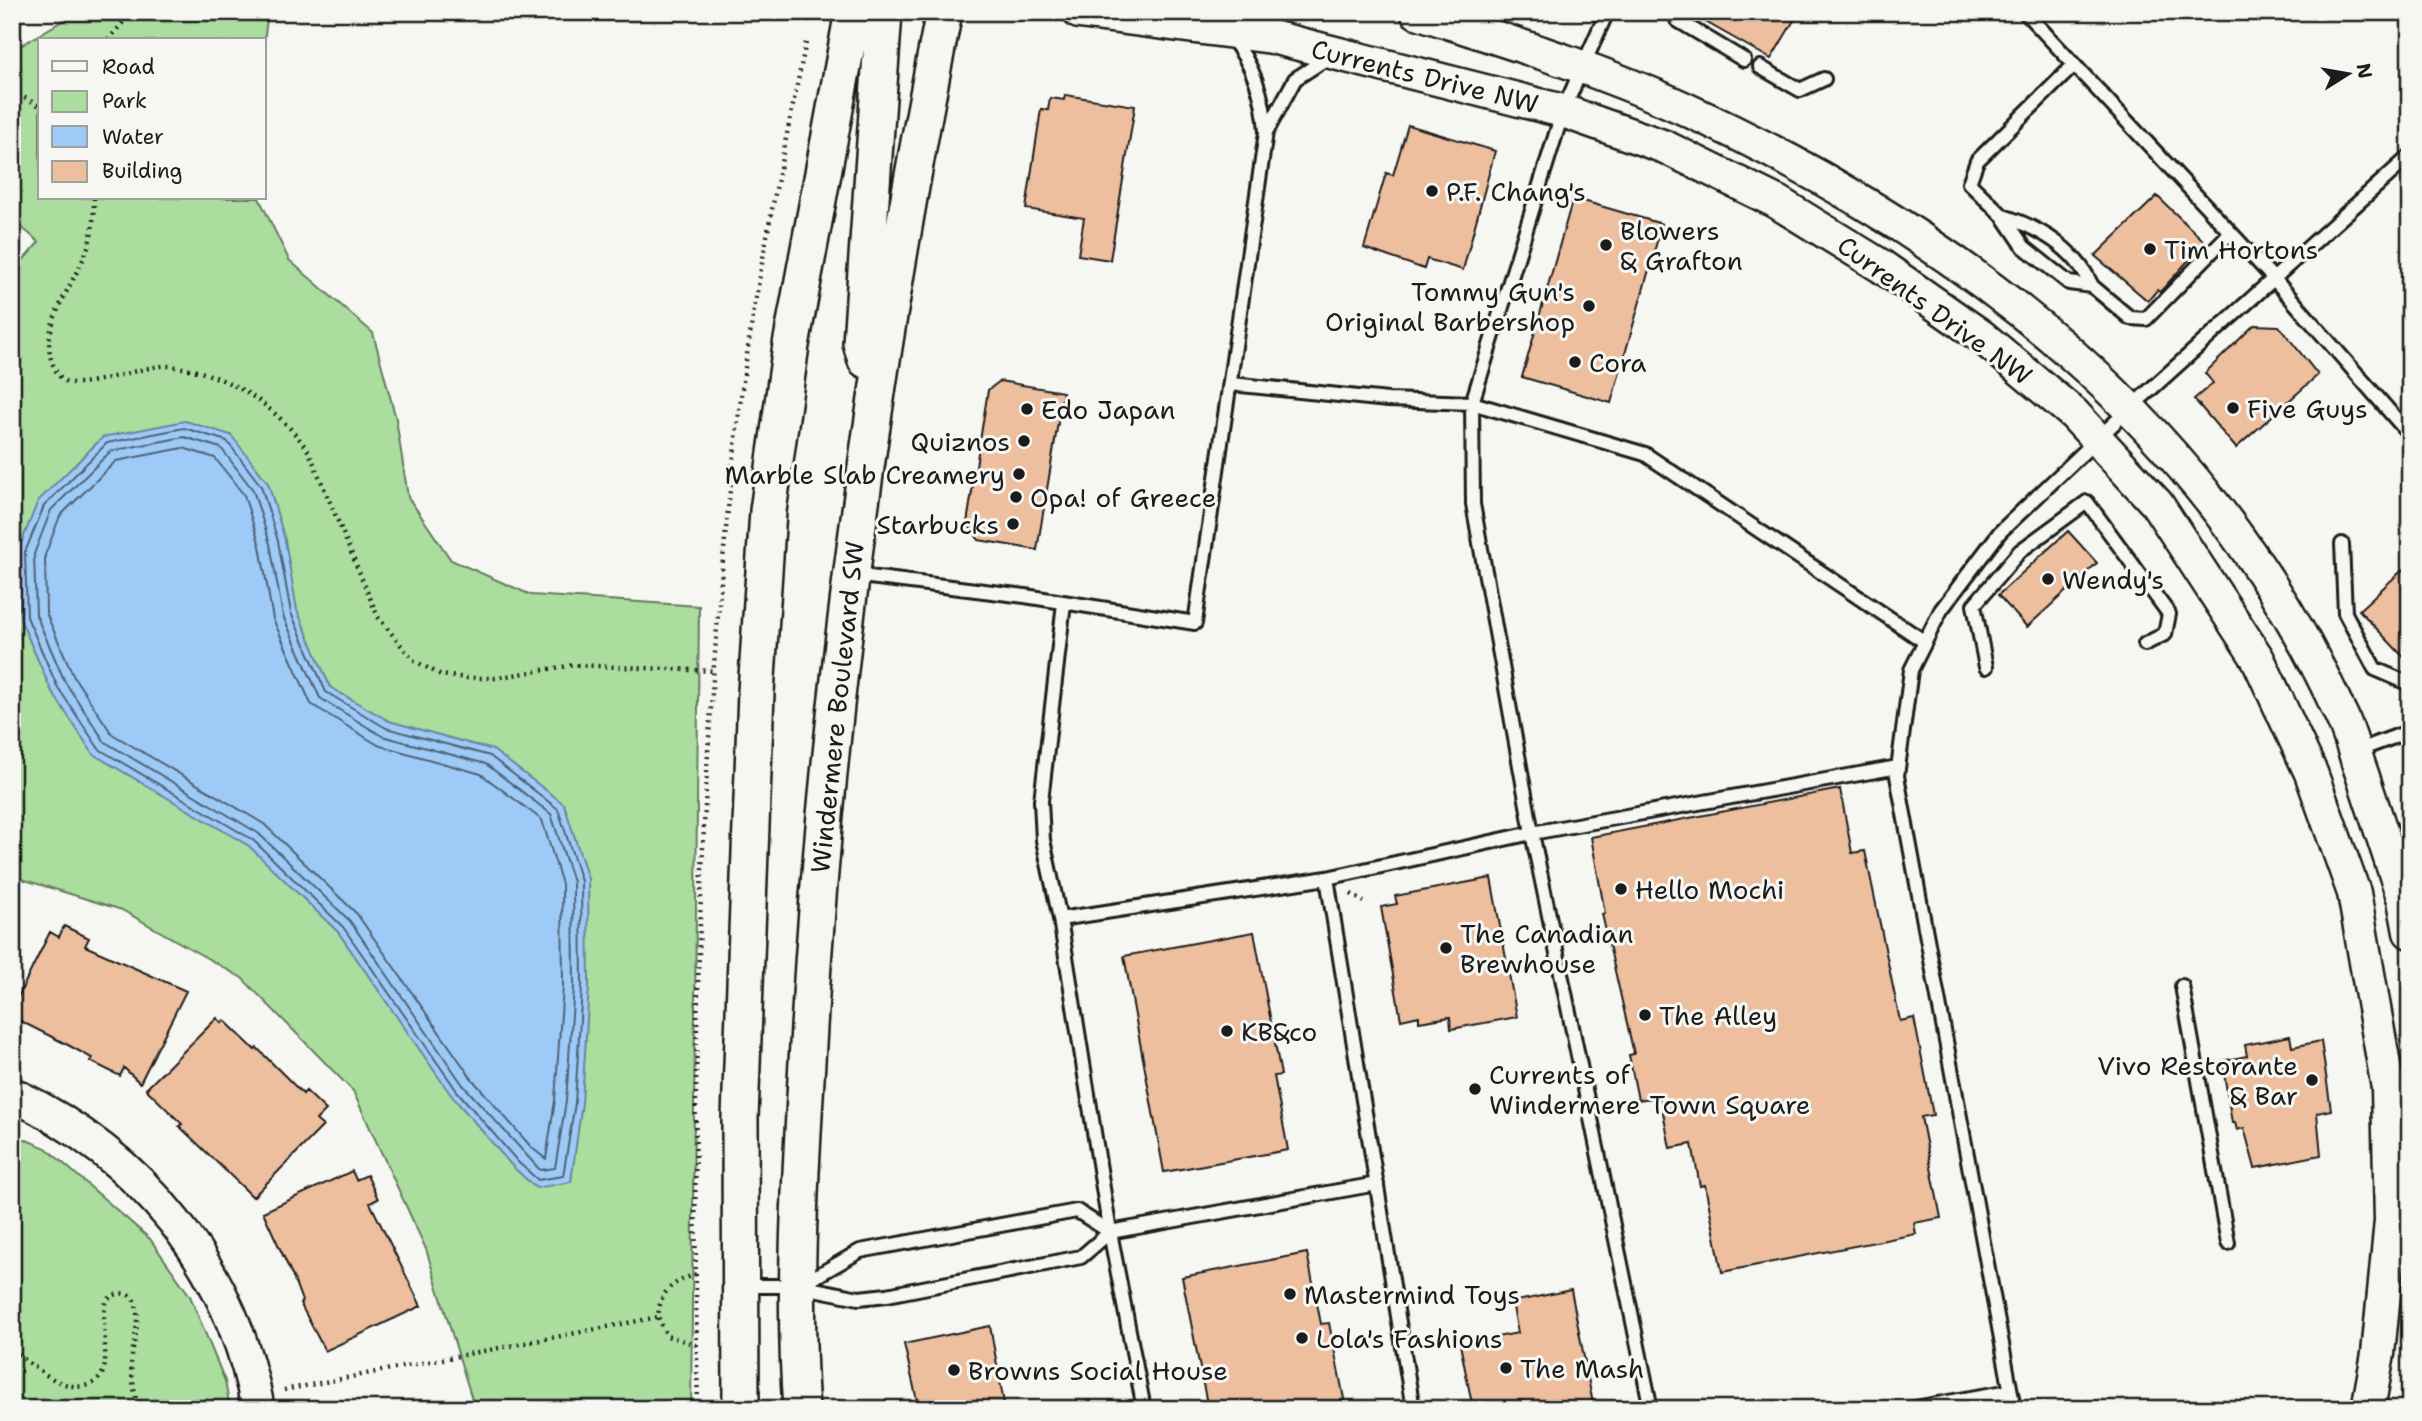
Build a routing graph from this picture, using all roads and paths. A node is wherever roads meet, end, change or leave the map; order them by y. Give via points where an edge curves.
1 (132, 12) edge
2 (853, 12) edge
3 (884, 12) edge
4 (944, 12) edge
5 (1079, 12) edge
6 (1417, 12) edge
7 (1607, 12) edge
8 (1676, 12) edge
9 (2025, 12) edge
10 (1225, 30) junction
11 (110, 38) edge
12 (1336, 53) junction
13 (1744, 60) dead end
14 (2074, 65) junction
15 (1580, 66) junction
16 (1760, 68) dead end
17 (1824, 79) dead end
18 (12, 91) edge
19 (38, 105) edge
20 (1563, 111) junction
21 (1266, 132) junction
22 (2410, 156) edge
23 (94, 200) edge
24 (2003, 216) junction
25 (2230, 233) junction
26 (2274, 279) junction
27 (2092, 286) junction
28 (1231, 384) junction
29 (875, 394) junction
30 (1472, 403) junction
31 (2130, 408) junction
32 (2410, 435) edge
33 (2098, 441) junction
34 (2342, 544) dead end
35 (850, 575) junction
36 (1064, 603) junction
37 (1924, 642) junction
38 (2145, 644) dead end
39 (1986, 667) dead end
40 (715, 671) dead end
41 (2410, 680) edge
42 (2410, 731) edge
43 (2354, 752) junction
44 (1898, 767) junction
45 (1532, 833) junction
46 (1327, 878) junction
47 (1060, 919) junction
48 (2410, 932) edge
49 (2182, 986) dead end
50 (12, 1094) edge
51 (1377, 1184) junction
52 (1110, 1232) junction
53 (2228, 1243) dead end
54 (696, 1274) dead end
55 (740, 1286) junction
56 (799, 1286) junction
57 (658, 1317) junction
58 (696, 1345) dead end
59 (12, 1350) edge
60 (2010, 1391) junction
61 (257, 1402) edge
62 (138, 1409) edge
63 (194, 1409) edge
64 (741, 1409) edge
65 (801, 1409) edge
66 (1144, 1409) edge
67 (1413, 1409) edge
68 (1651, 1409) edge
69 (1909, 1409) edge
70 (2014, 1409) edge
71 (2368, 1409) edge

1 - 11 path
2 - 55 main road via 791,345 768,510 746,926
3 - 29 main road via 861,343
4 - 29 main road, Windermere Boulevard SW
5 - 10 street, Currents Drive NW
6 - 15 street, Currents Drive NW
7 - 15 lane
8 - 13 lane via 1677,20
9 - 14 lane
10 - 12 street, Currents Drive NW
10 - 21 lane via 1254,71
12 - 20 street, Currents Drive NW
12 - 21 lane via 1295,79
14 - 24 lane via 1977,161 1969,183
14 - 25 lane
15 - 20 lane
15 - 31 street, Currents Drive NW via 1678,106 1807,168 1926,240 2035,320
16 - 17 lane via 1800,90
18 - 19 path
20 - 30 lane
20 - 33 street, Currents Drive NW via 1678,153 1777,202 1870,259 1981,336 2074,414
21 - 28 lane
22 - 26 lane
23 - 40 path via 87,250 55,314 51,363 63,381 88,384 148,366 167,366 220,378 273,412 295,431 309,452 378,617 413,660 442,675 467,678 573,665
24 - 27 lane via 2038,228 2083,267
24 - 27 lane via 2024,247 2069,283
25 - 26 lane
25 - 27 lane via 2146,319 2130,318
26 - 31 lane
26 - 32 lane
28 - 30 lane via 1388,400
28 - 36 lane via 1195,623
29 - 35 main road, Windermere Boulevard SW
30 - 37 lane via 1645,454
30 - 45 lane via 1473,504
31 - 33 lane
31 - 43 street, Currents Drive NW via 2214,503 2284,605 2342,716
33 - 37 lane via 2000,532 1941,610
33 - 71 street, Currents Drive NW via 2157,504 2258,659 2311,773 2354,893 2388,1088 2395,1176
34 - 41 lane via 2345,613 2375,669
35 - 36 lane
35 - 56 main road, Windermere Boulevard SW via 816,915
36 - 47 lane via 1041,801 1043,840
37 - 44 lane via 1911,670
38 - 39 lane via 2165,634 2169,614 2087,502 2020,551 1974,605
42 - 43 lane
43 - 48 street, Currents Drive NW via 2404,900
44 - 45 lane
44 - 60 lane
45 - 46 lane
45 - 68 lane
46 - 47 lane
46 - 51 lane
47 - 52 lane
49 - 53 lane
50 - 61 street via 85,1134 175,1221 226,1303
51 - 52 lane
51 - 67 lane
52 - 56 lane via 1081,1257 887,1295 859,1298
52 - 56 lane via 1077,1210 860,1251
52 - 66 lane
54 - 57 path via 665,1290
55 - 56 lane
55 - 64 main road
56 - 65 main road, Windermere Boulevard SW
57 - 58 path via 667,1336
57 - 61 path
59 - 62 path via 71,1388 90,1385 105,1366 106,1301 126,1294 138,1311 131,1363
60 - 69 lane
60 - 70 lane
61 - 63 path

